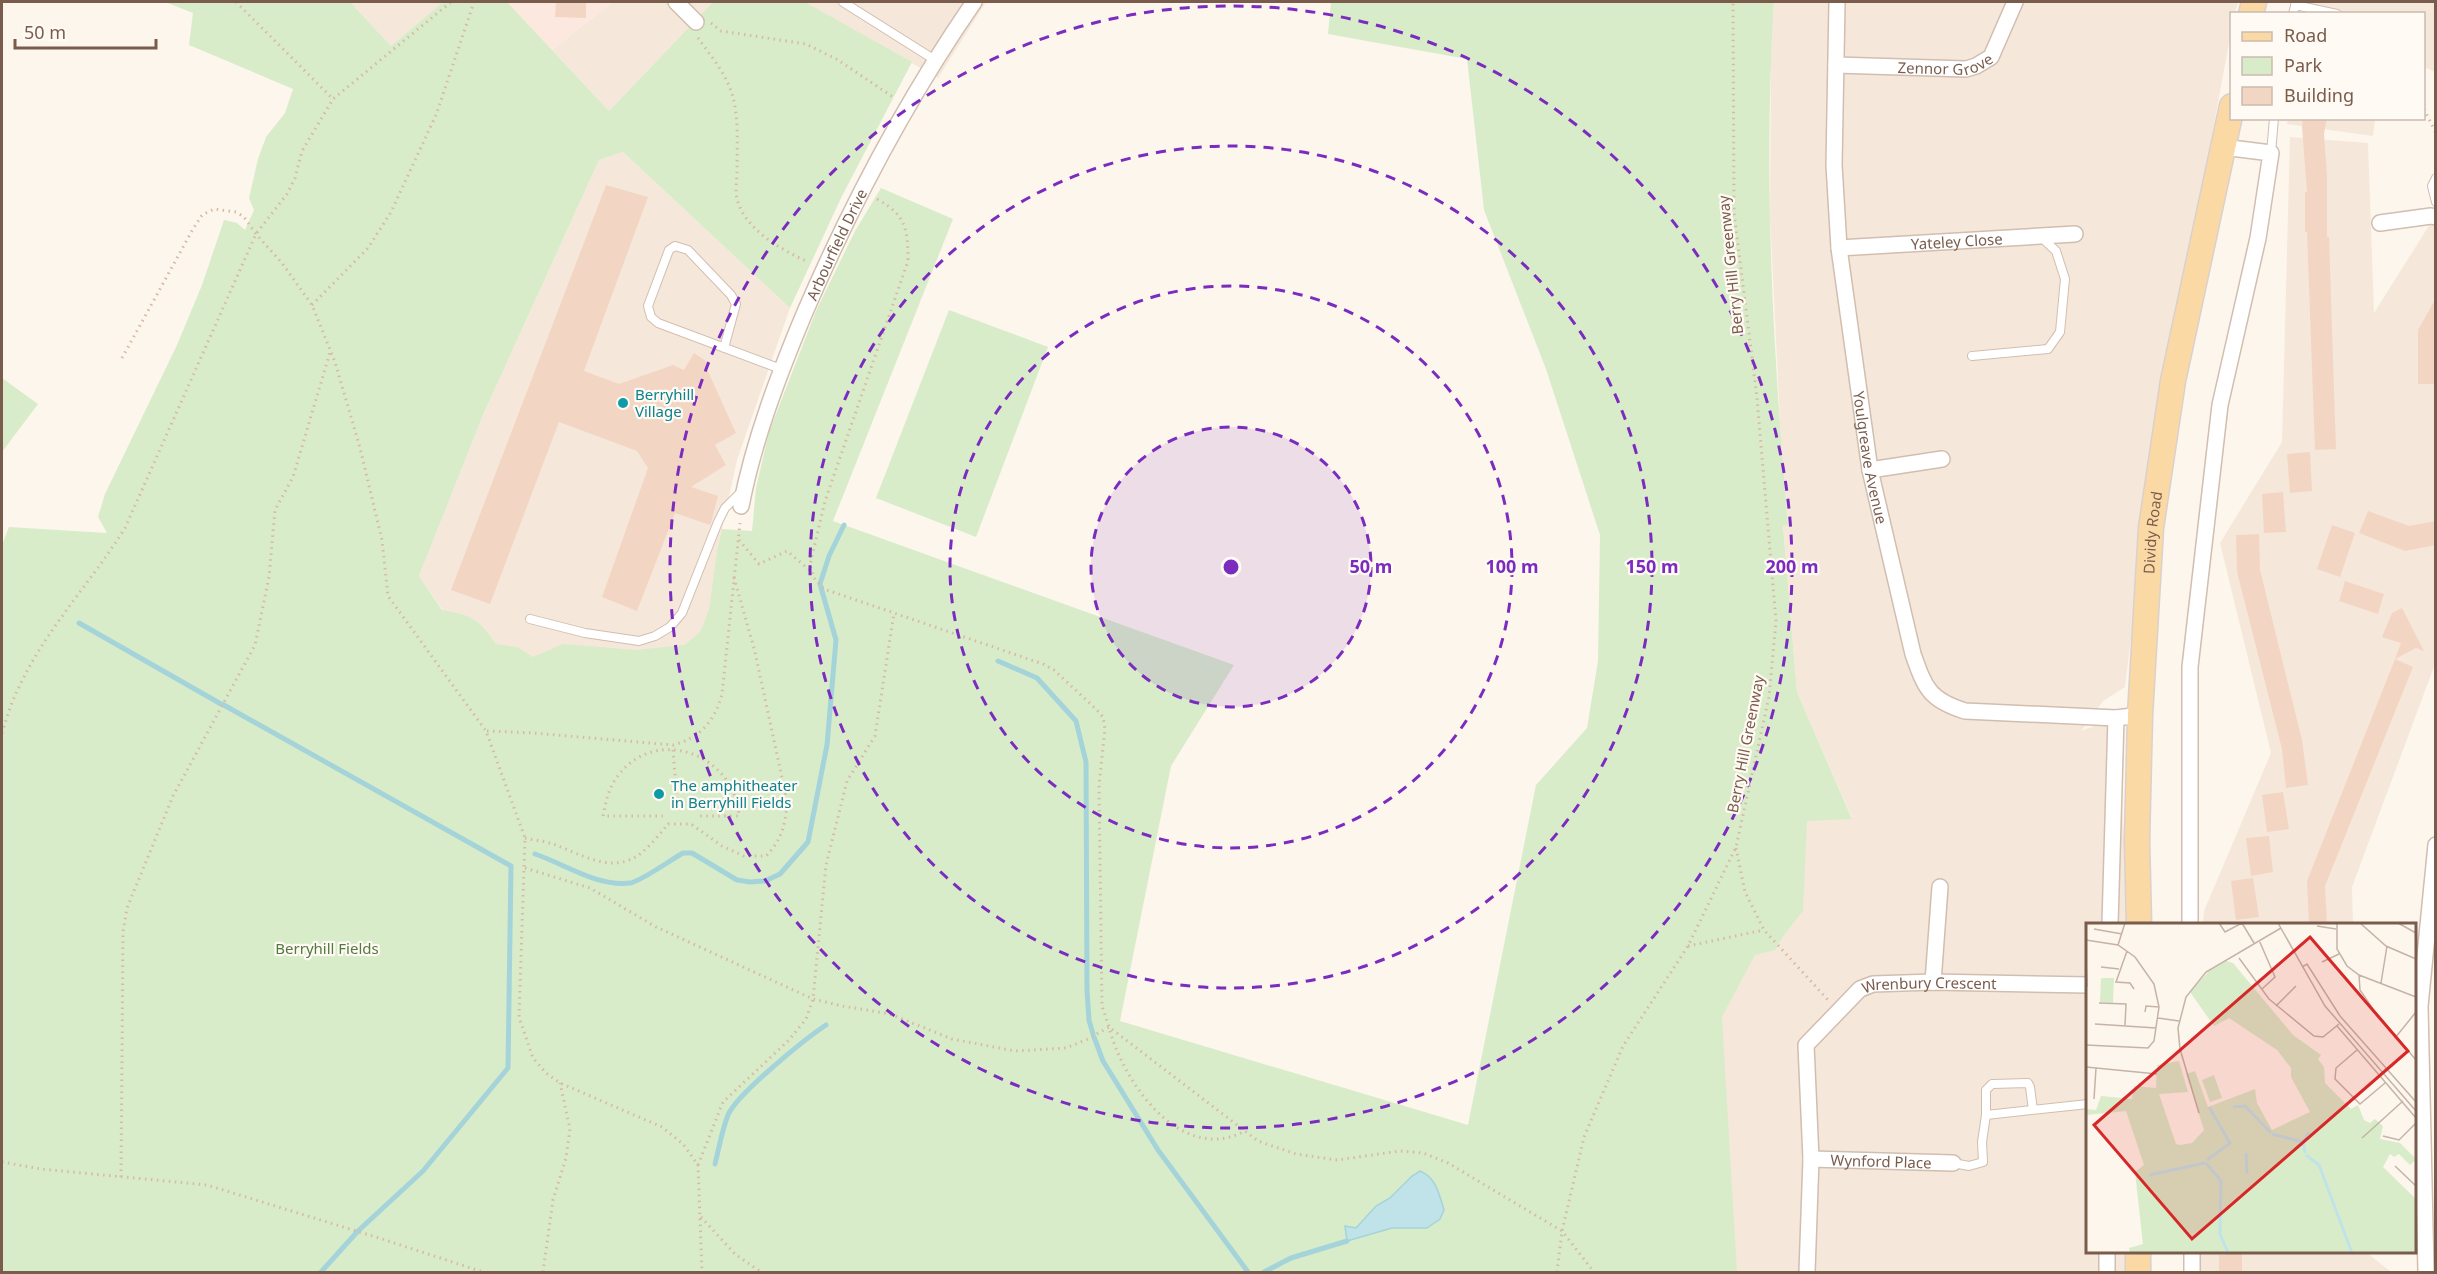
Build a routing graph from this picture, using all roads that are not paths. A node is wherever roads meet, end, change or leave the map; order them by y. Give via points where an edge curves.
1 (676, 2) edge
2 (843, 2) edge
3 (974, 2) edge
4 (1837, 2) edge
5 (2015, 2) edge
6 (2296, 3) edge
7 (2330, 12) edge
8 (696, 22) road end
9 (934, 60) junction
10 (1836, 65) junction
11 (2230, 115) edge
12 (2274, 120) edge
13 (2223, 147) junction
14 (2271, 153) junction
15 (2436, 178) edge
16 (2436, 202) edge
17 (2436, 217) edge
18 (2380, 223) dead end
19 (2075, 234) dead end
20 (2040, 236) junction
21 (1839, 248) junction
22 (724, 348) junction
23 (1972, 356) dead end
24 (781, 369) junction
25 (1942, 459) dead end
26 (1870, 470) junction
27 (744, 489) junction
28 (741, 506) road end
29 (530, 619) dead end
30 (2128, 717) junction
31 (2436, 845) edge
32 (1940, 887) dead end
33 (2110, 923) edge
34 (2139, 923) edge
35 (2190, 923) edge
36 (1933, 982) junction
37 (2086, 985) edge
38 (2086, 1104) edge
39 (2033, 1110) junction
40 (1986, 1115) junction
41 (2429, 1116) edge
42 (1811, 1159) junction
43 (1953, 1163) joint
44 (2107, 1253) edge
45 (2138, 1253) edge
46 (2192, 1253) edge
47 (1807, 1272) edge
48 (2107, 1272) edge
49 (2138, 1272) edge
50 (2192, 1272) edge
51 (2426, 1272) edge

1 - 8 street
2 - 9 lane
3 - 9 street, Arbourfield Drive
4 - 10 street, Youlgreave Avenue
5 - 10 street, Zennor Grove via 1991,57 1976,66 1966,69
6 - 7 lane
9 - 24 street, Arbourfield Drive via 861,189
10 - 21 street, Youlgreave Avenue via 1834,165
11 - 13 main road, Dividy Road
12 - 14 lane
13 - 14 street
13 - 30 main road, Dividy Road via 2173,381
14 - 35 street via 2258,238 2220,405 2190,667
15 - 16 lane via 2432,186
17 - 18 street
19 - 20 street, Yateley Close
20 - 21 street, Yateley Close
20 - 23 lane via 2056,251 2065,279 2060,332 2048,350
21 - 26 street, Youlgreave Avenue
22 - 22 lane via 651,317 648,306 669,250 675,246 688,250 736,304
22 - 24 lane
24 - 27 street, Arbourfield Drive
25 - 26 street
26 - 30 street, Youlgreave Avenue via 1913,654 1931,693 1945,705 1965,711
27 - 28 street, Arbourfield Drive
27 - 29 lane via 725,508 682,613 670,627 639,641
30 - 33 street, Dividy Road
30 - 34 main road, Dividy Road via 2138,841
31 - 41 street via 2420,1006
32 - 36 street
36 - 37 street, Wrenbury Crescent
36 - 42 street, Wrenbury Crescent via 1873,984 1860,989 1806,1045
38 - 39 lane
39 - 40 lane
39 - 40 lane via 2028,1083 1992,1084 1986,1090
40 - 43 lane via 1983,1162 1969,1166
41 - 51 street
42 - 43 street, Wynford Place
42 - 47 street, Wrenbury Crescent
44 - 48 street
45 - 49 main road
46 - 50 street

